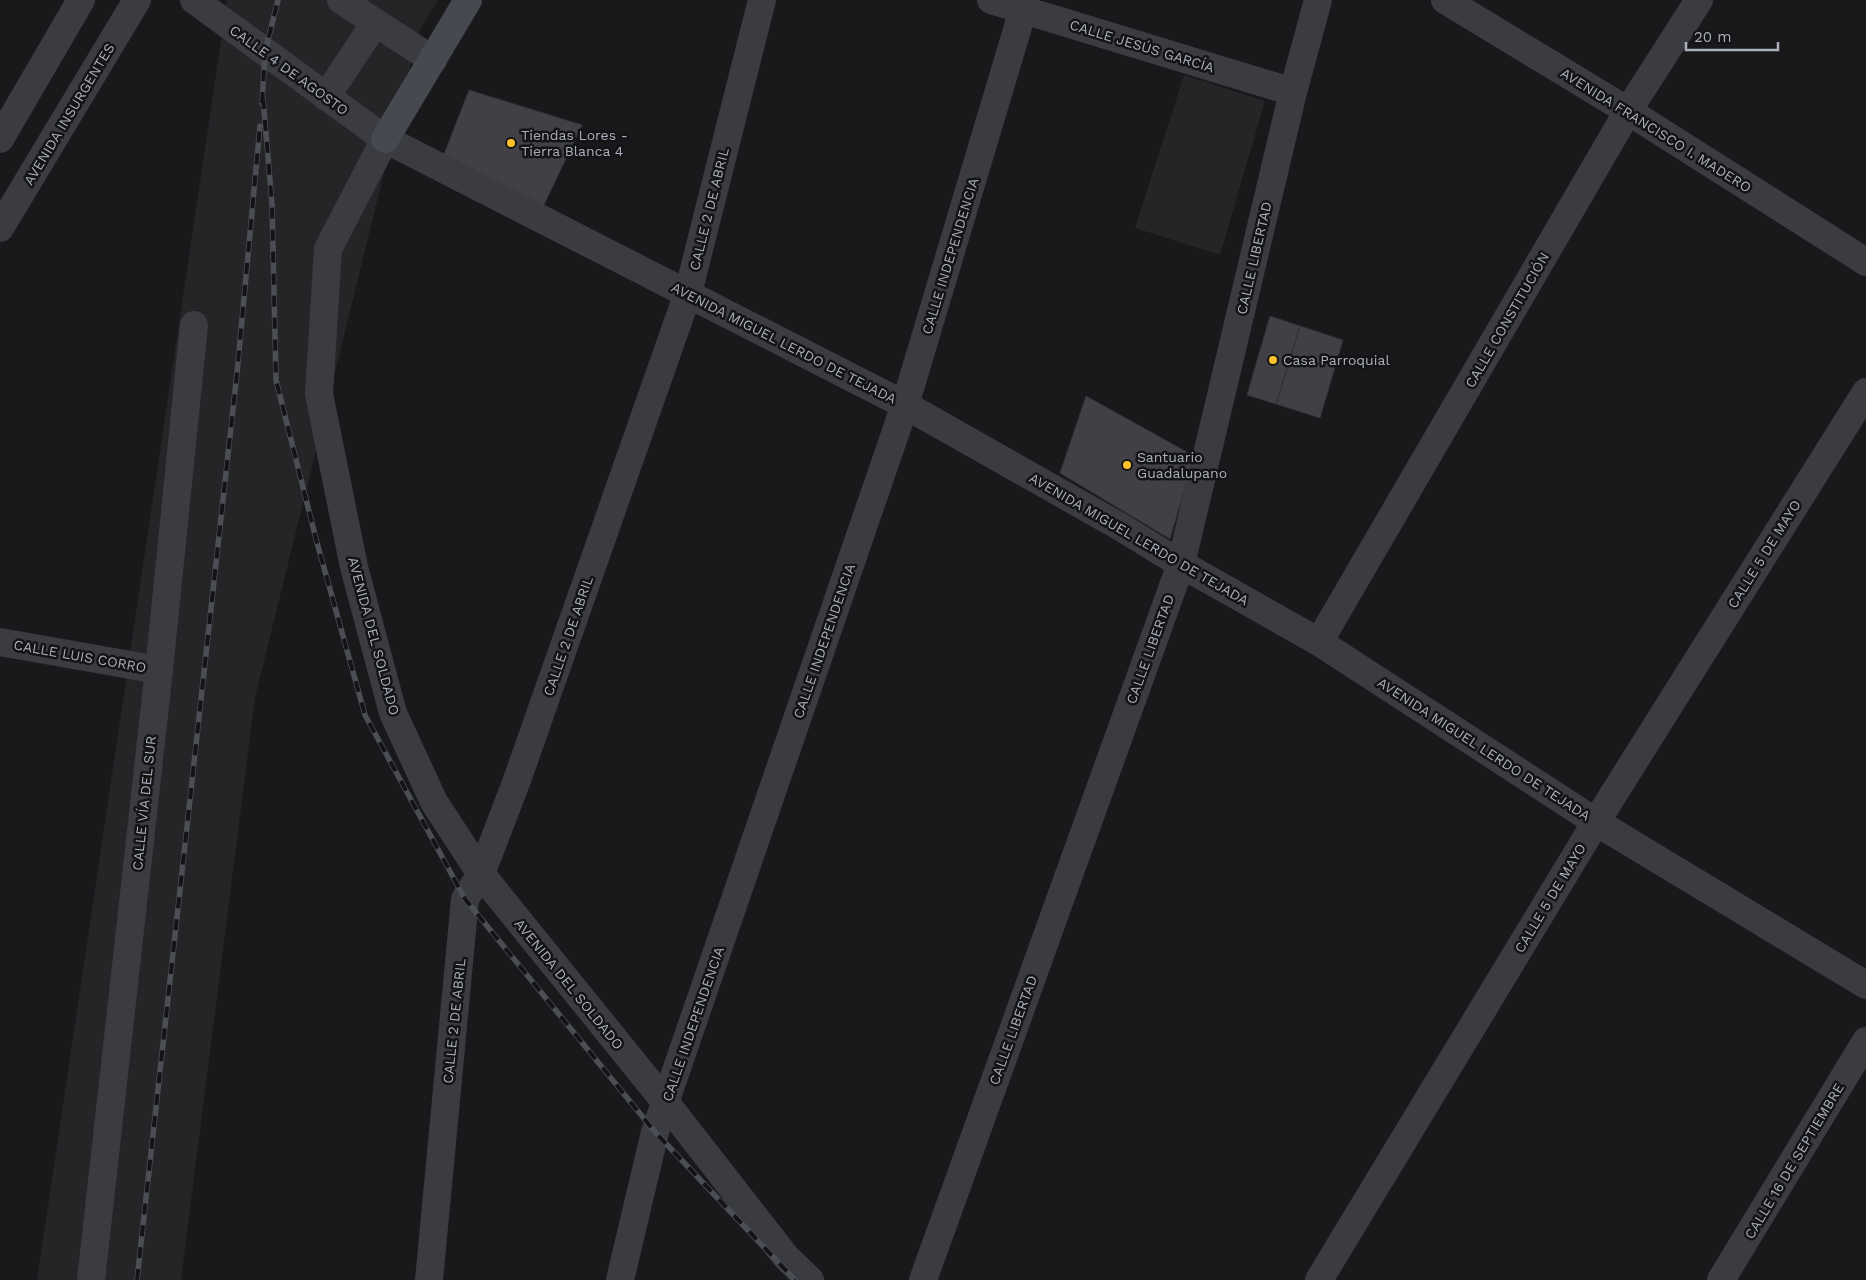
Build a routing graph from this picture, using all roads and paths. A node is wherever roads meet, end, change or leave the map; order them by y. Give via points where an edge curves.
1 (81, 0) edge
2 (137, 0) edge
3 (194, 0) edge
4 (341, 0) edge
5 (468, 0) edge
6 (762, 0) edge
7 (991, 0) edge
8 (1318, 0) edge
9 (1444, 0) edge
10 (1699, 0) edge
11 (1024, 5) edge
12 (375, 23) junction
13 (433, 60) junction
14 (1293, 92) junction
15 (326, 97) junction
16 (1628, 111) junction
17 (0, 139) edge
18 (385, 139) junction
19 (0, 228) edge
20 (1866, 262) edge
21 (688, 293) junction
22 (194, 325) dead end
23 (1866, 392) edge
24 (905, 405) junction
25 (1181, 564) junction
26 (0, 642) edge
27 (1319, 642) junction
28 (159, 670) junction
29 (1596, 822) junction
30 (481, 874) junction
31 (1866, 985) edge
32 (1866, 1041) edge
33 (666, 1103) junction
34 (91, 1280) edge
35 (429, 1280) edge
36 (620, 1280) edge
37 (810, 1280) edge
38 (923, 1280) edge
39 (1319, 1280) edge
40 (1721, 1280) edge

1 - 17 street
2 - 19 street, AVENIDA INSURGENTES
3 - 15 street, CALLE 4 DE AGOSTO
4 - 12 street
5 - 13 street
6 - 21 street, CALLE 2 DE ABRIL
7 - 11 street, CALLE JESÚS GARCÍA
8 - 14 street, CALLE LIBERTAD
9 - 16 street, AVENIDA FRANCISCO I. MADERO
10 - 16 street, CALLE CONSTITUCIÓN
11 - 14 street, CALLE JESÚS GARCÍA
11 - 24 street, CALLE INDEPENDENCIA
12 - 13 street
12 - 15 street
13 - 18 street
14 - 25 street, CALLE LIBERTAD
15 - 18 street, CALLE 4 DE AGOSTO
16 - 20 street, AVENIDA FRANCISCO I. MADERO
16 - 27 street, CALLE CONSTITUCIÓN
18 - 21 street, AVENIDA MIGUEL LERDO DE TEJADA
18 - 30 street, AVENIDA DEL SOLDADO via 328,249 320,394 354,567 393,713 434,802
21 - 24 street, AVENIDA MIGUEL LERDO DE TEJADA
21 - 30 street, CALLE 2 DE ABRIL
22 - 28 street, CALLE VÍA DEL SUR
23 - 29 street, CALLE 5 DE MAYO
24 - 25 street, AVENIDA MIGUEL LERDO DE TEJADA
24 - 33 street, CALLE INDEPENDENCIA
25 - 27 street, AVENIDA MIGUEL LERDO DE TEJADA
25 - 38 street, CALLE LIBERTAD
26 - 28 street, CALLE LUIS CORRO
27 - 29 street, AVENIDA MIGUEL LERDO DE TEJADA
28 - 34 street, CALLE VÍA DEL SUR
29 - 31 street, AVENIDA MIGUEL LERDO DE TEJADA
29 - 39 street, CALLE 5 DE MAYO
30 - 33 street, AVENIDA DEL SOLDADO
30 - 35 street, CALLE 2 DE ABRIL via 465,899
32 - 40 street, CALLE 16 DE SEPTIEMBRE
33 - 36 street, CALLE INDEPENDENCIA via 655,1132
33 - 37 street, AVENIDA DEL SOLDADO via 786,1257

